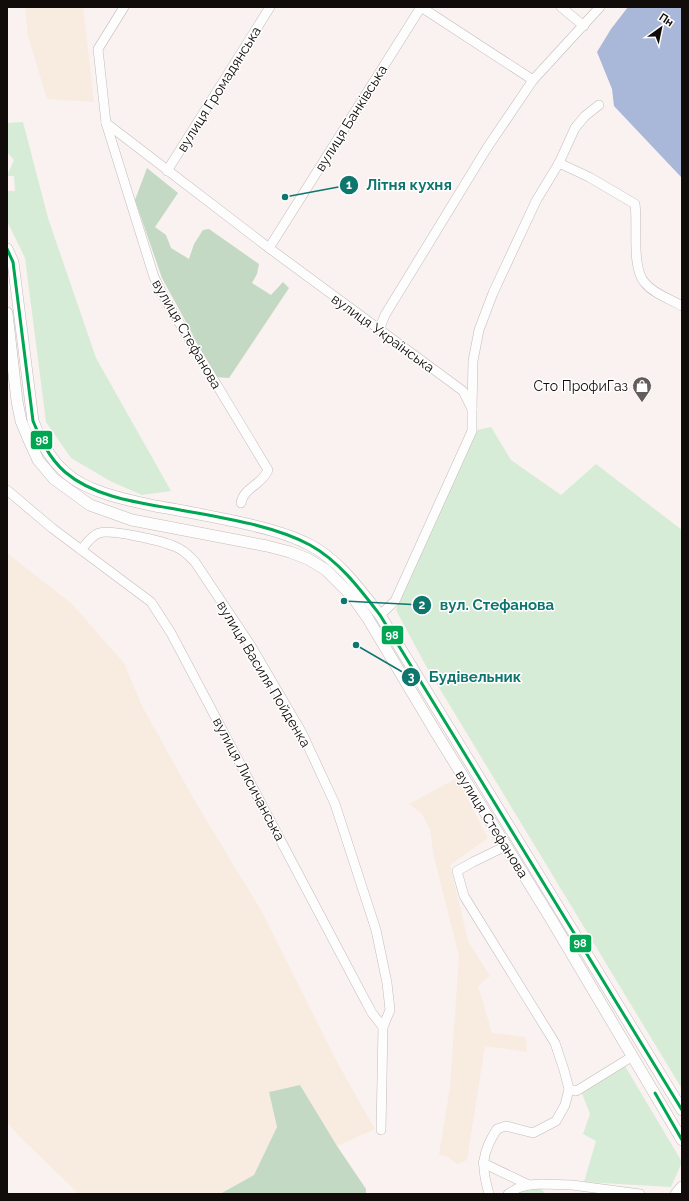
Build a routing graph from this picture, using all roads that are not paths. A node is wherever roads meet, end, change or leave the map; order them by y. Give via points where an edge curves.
1 (124, 7) edge
2 (270, 7) edge
3 (421, 7) edge
4 (561, 7) edge
5 (600, 7) edge
6 (584, 26) junction
7 (533, 80) junction
8 (599, 105) dead end
9 (106, 123) junction
10 (559, 163) junction
11 (167, 171) junction
12 (269, 248) junction
13 (7, 249) edge
14 (682, 306) edge
15 (7, 313) edge
16 (379, 330) junction
17 (472, 409) junction
18 (7, 490) edge
19 (240, 503) dead end
20 (81, 550) junction
21 (380, 615) junction
22 (367, 617) junction
23 (506, 846) junction
24 (383, 1027) junction
25 (632, 1056) junction
26 (569, 1089) junction
27 (682, 1110) edge
28 (381, 1130) dead end
29 (682, 1140) edge
30 (482, 1163) junction
31 (529, 1185) junction
32 (682, 1187) edge
33 (571, 1189) edge
34 (682, 1193) edge
35 (489, 1194) edge
36 (508, 1194) edge
37 (640, 1194) edge
38 (675, 1194) edge

1 - 9 street via 98,49
2 - 11 street, вулиця Громадянська
3 - 7 street
3 - 12 street, вулиця Банківська
4 - 6 street
5 - 6 street
6 - 7 street
7 - 16 street via 483,155 385,315
8 - 10 street via 575,128
9 - 11 street, вулиця Українська
9 - 19 street, вулиця Стефанова via 154,277 268,470 266,476 242,496
10 - 14 street via 635,204 636,259 640,274 650,289
10 - 17 street via 536,201 479,330 473,361
11 - 12 street, вулиця Українська
12 - 16 street, вулиця Українська
13 - 21 main road, вулиця Стефанова via 13,262 34,422 41,442 65,472 81,484 120,498 253,525 285,534 310,545 328,556
15 - 22 main road, вулиця Стефанова via 21,420 38,460 54,480 90,505 132,520 267,546 308,559 326,570 352,596
16 - 17 street, вулиця Українська via 463,391
17 - 21 street, вулиця Українська via 472,431 395,601
18 - 20 street, вулиця Лисичанська
20 - 24 street, вулиця Лисичанська via 151,602 171,633 365,1000
20 - 24 street, вулиця Василя Пойденка via 98,533 110,532 177,547 195,562 250,646 302,733 335,804 376,930 390,1010
21 - 22 main road
21 - 27 main road, вулиця Стефанова
22 - 23 main road, вулиця Стефанова
23 - 25 main road, вулиця Стефанова
23 - 26 street via 457,870 464,896 555,1043
24 - 28 street
25 - 26 street via 578,1090
25 - 29 main road, вулиця Стефанова
26 - 30 street via 565,1105 556,1121 533,1133 506,1126 497,1129 489,1142
30 - 31 street
30 - 35 street
31 - 33 street via 541,1184
31 - 36 street
32 - 38 main road
33 - 37 street
34 - 38 street

